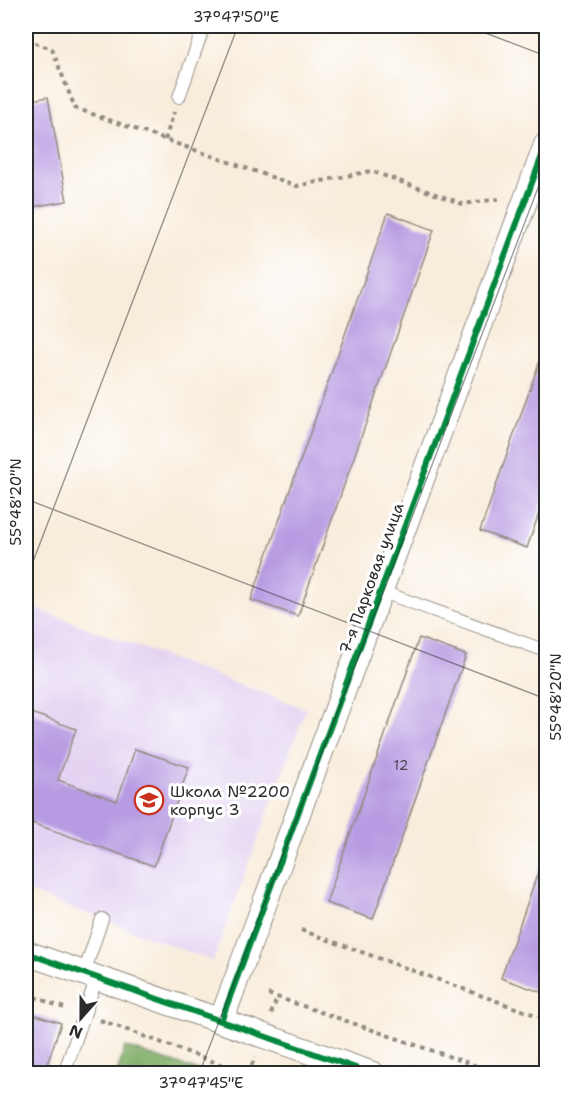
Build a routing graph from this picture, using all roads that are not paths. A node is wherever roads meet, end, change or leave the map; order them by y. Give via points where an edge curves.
1 (204, 26) edge
2 (179, 97) road end
3 (544, 159) edge
4 (380, 591) junction
5 (546, 651) edge
6 (102, 920) dead end
7 (26, 952) edge
8 (90, 975) junction
9 (221, 1020) junction
10 (64, 1074) edge
11 (373, 1074) edge

1 - 2 lane
3 - 4 street, 7-я Парковая улица
4 - 5 lane
4 - 9 street, 7-я Парковая улица
6 - 8 lane
7 - 8 street
8 - 9 street
8 - 10 lane via 84,1015
9 - 11 street

